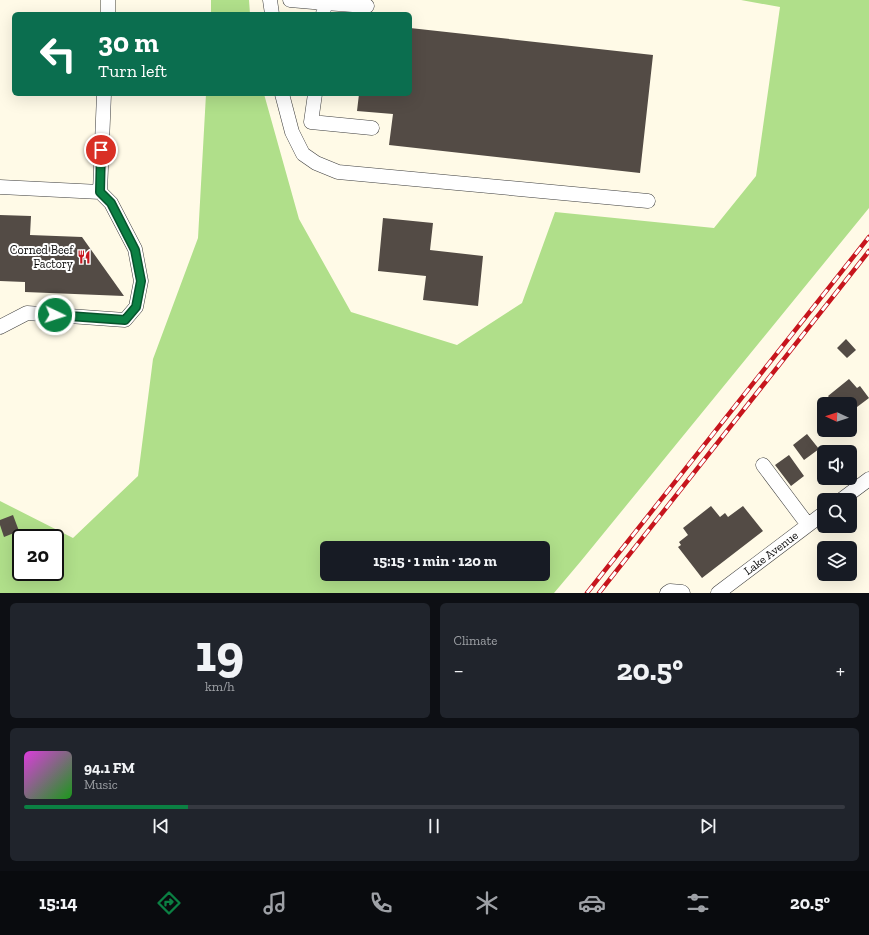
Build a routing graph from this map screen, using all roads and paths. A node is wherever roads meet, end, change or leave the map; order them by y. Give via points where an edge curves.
1 (108, 0) edge
2 (270, 0) edge
3 (290, 0) edge
4 (367, 6) dead end
5 (324, 8) edge
6 (108, 12) edge
7 (272, 12) edge
8 (104, 96) edge
9 (283, 96) edge
10 (315, 96) edge
11 (372, 128) dead end
12 (0, 187) edge
13 (100, 192) junction
14 (648, 201) dead end
15 (0, 327) edge
16 (762, 465) dead end
17 (869, 479) edge
18 (850, 493) edge
19 (817, 519) edge
20 (808, 526) junction
21 (667, 593) edge
22 (683, 593) edge
23 (718, 593) edge

1 - 6 street
2 - 7 street
3 - 5 street
4 - 5 street
8 - 13 street
9 - 14 street via 292,132 303,154 316,163 338,172
10 - 11 street via 312,122
12 - 13 street
13 - 15 street via 111,203 135,250 141,281 136,307 125,320 27,313
16 - 20 street
17 - 18 street
19 - 20 street, Lake Avenue
20 - 23 street, Lake Avenue
21 - 22 street

